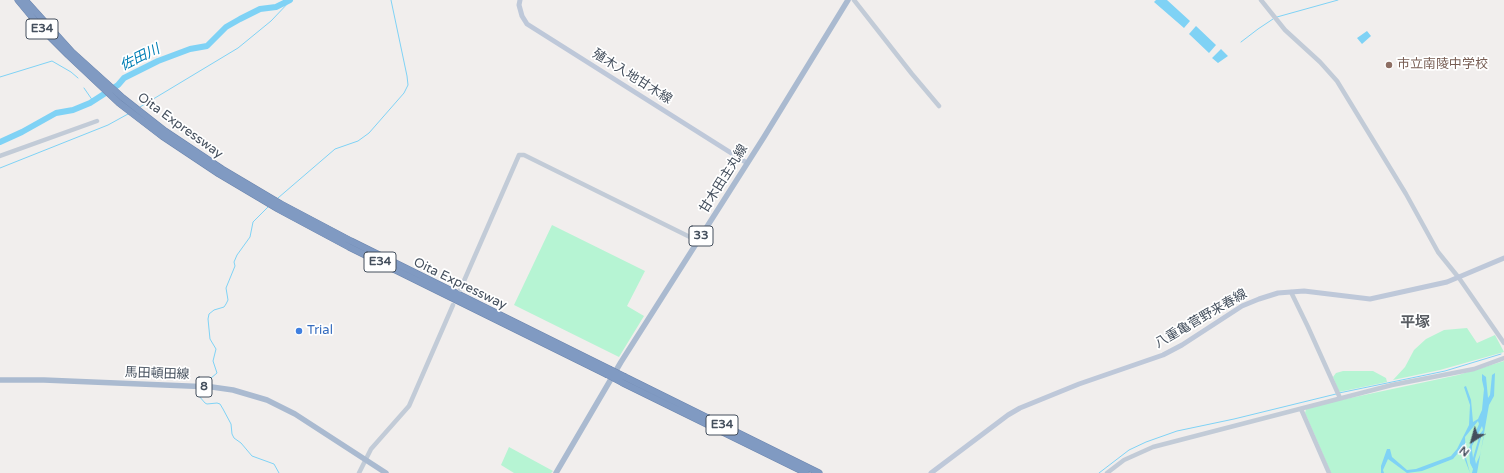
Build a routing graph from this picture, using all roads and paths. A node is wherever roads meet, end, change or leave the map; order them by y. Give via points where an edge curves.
1 (18, 0) edge
2 (25, 0) edge
3 (520, 0) edge
4 (848, 0) edge
5 (854, 0) edge
6 (1261, 0) edge
7 (70, 54) junction
8 (939, 106) dead end
9 (97, 120) dead end
10 (0, 156) edge
11 (747, 162) junction
12 (698, 241) junction
13 (1504, 258) edge
14 (1459, 278) junction
15 (460, 290) dead end
16 (1291, 292) junction
17 (453, 305) dead end
18 (1504, 343) edge
19 (1504, 358) edge
20 (0, 380) edge
21 (624, 380) junction
22 (1339, 394) junction
23 (1301, 409) junction
24 (365, 460) junction
25 (359, 473) edge
26 (386, 473) edge
27 (556, 473) edge
28 (806, 473) edge
29 (819, 473) edge
30 (931, 473) edge
31 (1107, 473) edge
32 (1329, 473) edge

1 - 7 highway, Oita Expressway / E34 via 42,29
2 - 7 highway, Oita Expressway / E34
3 - 11 main road, 殖木入地甘木線 via 522,16 527,24
4 - 11 main road, 甘木田主丸線 / 33
5 - 8 street
6 - 14 street via 1275,18 1337,81 1438,252
7 - 21 highway, Oita Expressway / E34, bridge via 164,133 222,169 314,222
9 - 10 street
11 - 12 main road, 甘木田主丸線 / 33
12 - 15 street via 524,154 519,155
12 - 27 main road, 甘木田主丸線 / 33 via 621,362
13 - 14 main road, 八重亀菅野来春線
14 - 16 main road, 八重亀菅野来春線 via 1370,299 1304,291
14 - 18 street
16 - 22 street
16 - 30 main road, 八重亀菅野来春線 via 1278,293 1242,306 1163,355 1020,408
17 - 24 street via 409,406 371,449
19 - 22 street via 1474,369
20 - 24 main road, 馬田頓田線 / 8 via 212,387 233,390 267,400 295,414
21 - 28 highway, Oita Expressway / E34
21 - 29 highway, Oita Expressway / E34
22 - 23 street
23 - 31 street via 1153,447 1124,460
23 - 32 street
24 - 25 street
24 - 26 main road, 馬田頓田線 / 8

